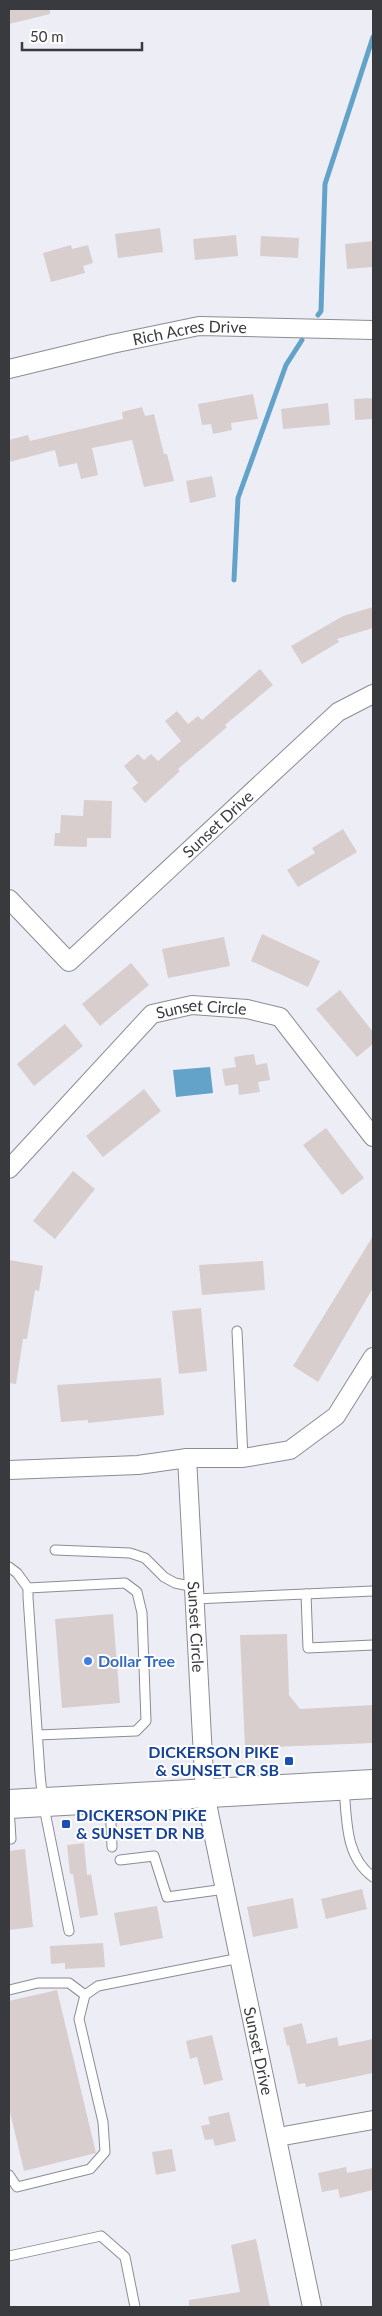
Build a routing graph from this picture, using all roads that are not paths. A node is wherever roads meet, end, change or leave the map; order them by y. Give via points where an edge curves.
1 (373, 330) edge
2 (9, 369) edge
3 (373, 694) edge
4 (9, 899) edge
5 (373, 1137) edge
6 (9, 1169) edge
7 (237, 1331) dead end
8 (373, 1357) edge
9 (187, 1458) junction
10 (243, 1458) junction
11 (9, 1470) edge
12 (55, 1550) dead end
13 (9, 1567) edge
14 (28, 1588) junction
15 (373, 1591) edge
16 (195, 1593) junction
17 (306, 1594) junction
18 (373, 1646) edge
19 (38, 1735) junction
20 (373, 1784) edge
21 (344, 1786) junction
22 (205, 1794) junction
23 (110, 1799) junction
24 (43, 1802) junction
25 (9, 1804) edge
26 (9, 1839) edge
27 (112, 1847) dead end
28 (120, 1860) dead end
29 (373, 1877) edge
30 (225, 1890) junction
31 (69, 1931) dead end
32 (240, 1958) junction
33 (9, 1990) edge
34 (85, 1995) junction
35 (373, 2120) edge
36 (278, 2137) junction
37 (9, 2175) edge
38 (9, 2256) edge
39 (135, 2307) edge
40 (312, 2307) edge

1 - 2 street, Rich Acres Drive via 199,326
3 - 4 street, Sunset Drive via 338,712 69,962
5 - 6 street, Sunset Circle via 280,1017 247,1009 192,1005 152,1014
7 - 10 lane
8 - 10 street via 336,1416 290,1450
9 - 10 street
9 - 11 street via 138,1465
9 - 16 street, Sunset Circle
12 - 16 lane via 130,1553 145,1558 164,1577
13 - 14 lane
14 - 19 lane
14 - 19 lane via 126,1583 137,1592 142,1613 146,1721 136,1731
15 - 17 lane
16 - 17 lane
16 - 22 street, Sunset Circle
17 - 18 lane via 308,1648
19 - 24 lane
20 - 21 main road
21 - 22 main road
21 - 29 lane via 354,1857
22 - 23 main road
22 - 30 street, Sunset Drive
23 - 24 main road
23 - 27 lane
24 - 25 main road
24 - 31 lane
25 - 26 lane
28 - 30 lane via 154,1856 167,1898
30 - 32 street, Sunset Drive
32 - 34 lane via 98,1986
32 - 36 street, Sunset Drive
33 - 34 lane via 38,1983 68,1983
34 - 37 lane via 79,2019 103,2122 105,2152 90,2169 81,2172 16,2187
35 - 36 street
36 - 40 street, Sunset Drive
38 - 39 lane via 101,2236 125,2257

